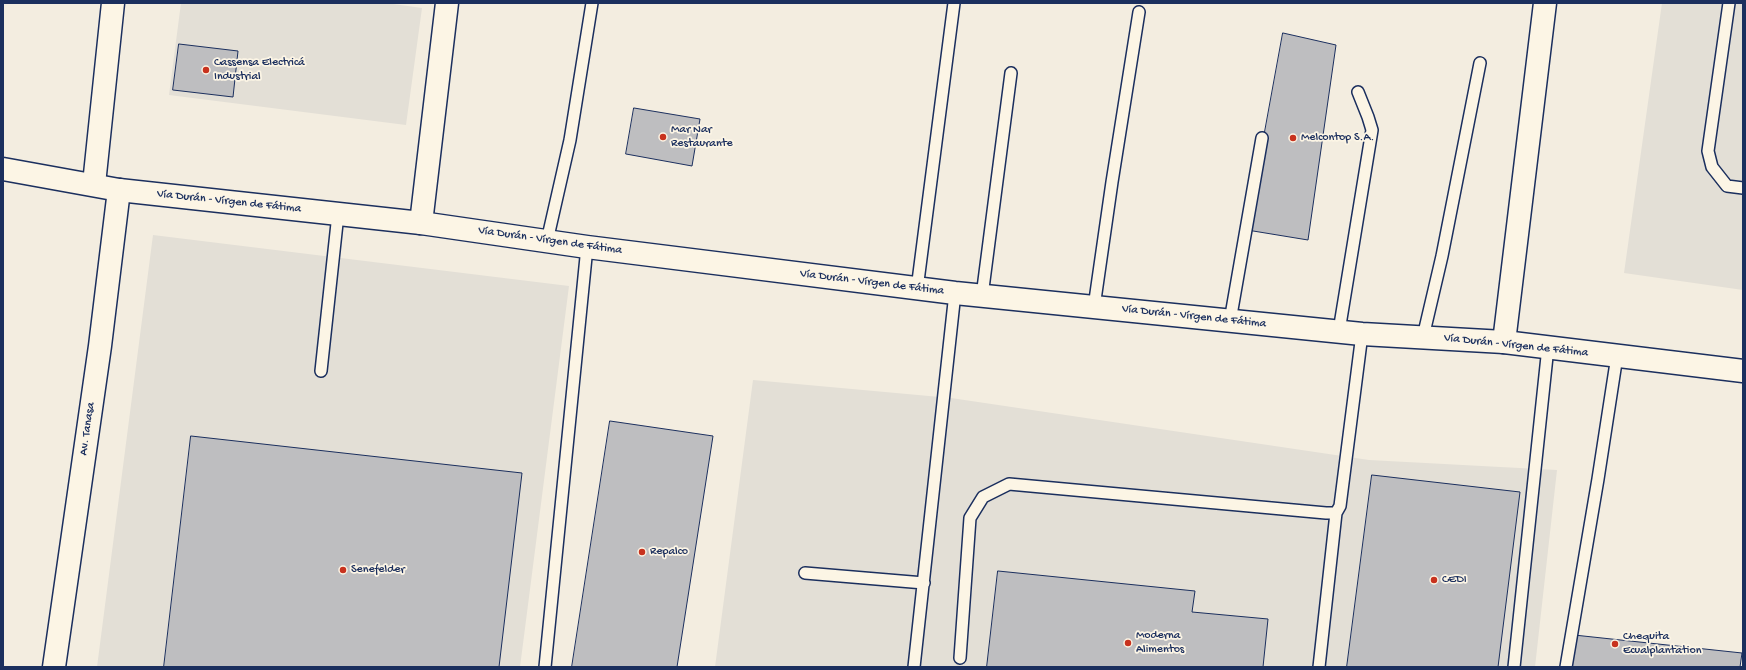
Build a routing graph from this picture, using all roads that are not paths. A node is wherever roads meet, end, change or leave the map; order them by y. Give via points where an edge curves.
1 (113, 3) edge
2 (447, 3) edge
3 (592, 3) edge
4 (954, 3) edge
5 (1545, 3) edge
6 (1729, 3) edge
7 (1140, 12) dead end
8 (1480, 63) dead end
9 (1011, 73) dead end
10 (1358, 92) dead end
11 (1262, 138) dead end
12 (3, 169) edge
13 (94, 184) junction
14 (1743, 188) edge
15 (119, 190) junction
16 (338, 214) junction
17 (420, 223) junction
18 (547, 241) junction
19 (587, 247) junction
20 (917, 289) junction
21 (955, 293) junction
22 (982, 296) junction
23 (1094, 307) junction
24 (1230, 320) junction
25 (1339, 331) junction
26 (1362, 334) junction
27 (1423, 337) junction
28 (1504, 342) junction
29 (1548, 348) junction
30 (1617, 356) junction
31 (321, 371) dead end
32 (1743, 371) edge
33 (1336, 513) junction
34 (805, 573) dead end
35 (924, 583) junction
36 (960, 658) dead end
37 (54, 667) edge
38 (545, 667) edge
39 (914, 667) edge
40 (1319, 667) edge
41 (1514, 667) edge
42 (1566, 667) edge

1 - 13 main road
2 - 17 main road
3 - 18 lane via 570,140
4 - 20 lane
5 - 28 main road
6 - 14 lane via 1708,151 1712,166 1728,186
7 - 23 lane
8 - 27 lane via 1442,256
9 - 22 lane
10 - 25 lane via 1372,130
11 - 24 lane
12 - 13 main road, Vía Durán - Vírgen de Fátima
13 - 15 main road, Vía Durán - Vírgen de Fátima
15 - 16 main road, Vía Durán - Vírgen de Fátima
15 - 37 main road, Av. Tanasa via 100,346
16 - 17 main road, Vía Durán - Vírgen de Fátima
16 - 31 lane
17 - 18 main road, Vía Durán - Vírgen de Fátima
18 - 19 main road, Vía Durán - Vírgen de Fátima
19 - 20 main road, Vía Durán - Vírgen de Fátima
19 - 38 lane
20 - 21 main road, Vía Durán - Vírgen de Fátima
21 - 22 main road, Vía Durán - Vírgen de Fátima
21 - 35 lane
22 - 23 main road, Vía Durán - Vírgen de Fátima
23 - 24 main road, Vía Durán - Vírgen de Fátima
24 - 25 main road, Vía Durán - Vírgen de Fátima
25 - 26 main road, Vía Durán - Vírgen de Fátima
26 - 27 main road, Vía Durán - Vírgen de Fátima
26 - 33 lane via 1340,506
27 - 28 main road, Vía Durán - Vírgen de Fátima
28 - 29 main road, Vía Durán - Vírgen de Fátima
29 - 30 main road, Vía Durán - Vírgen de Fátima
29 - 41 lane
30 - 32 main road, Vía Durán - Vírgen de Fátima
30 - 42 lane
33 - 36 lane via 1009,484 983,497 970,518
33 - 40 lane
34 - 35 lane
35 - 39 lane

